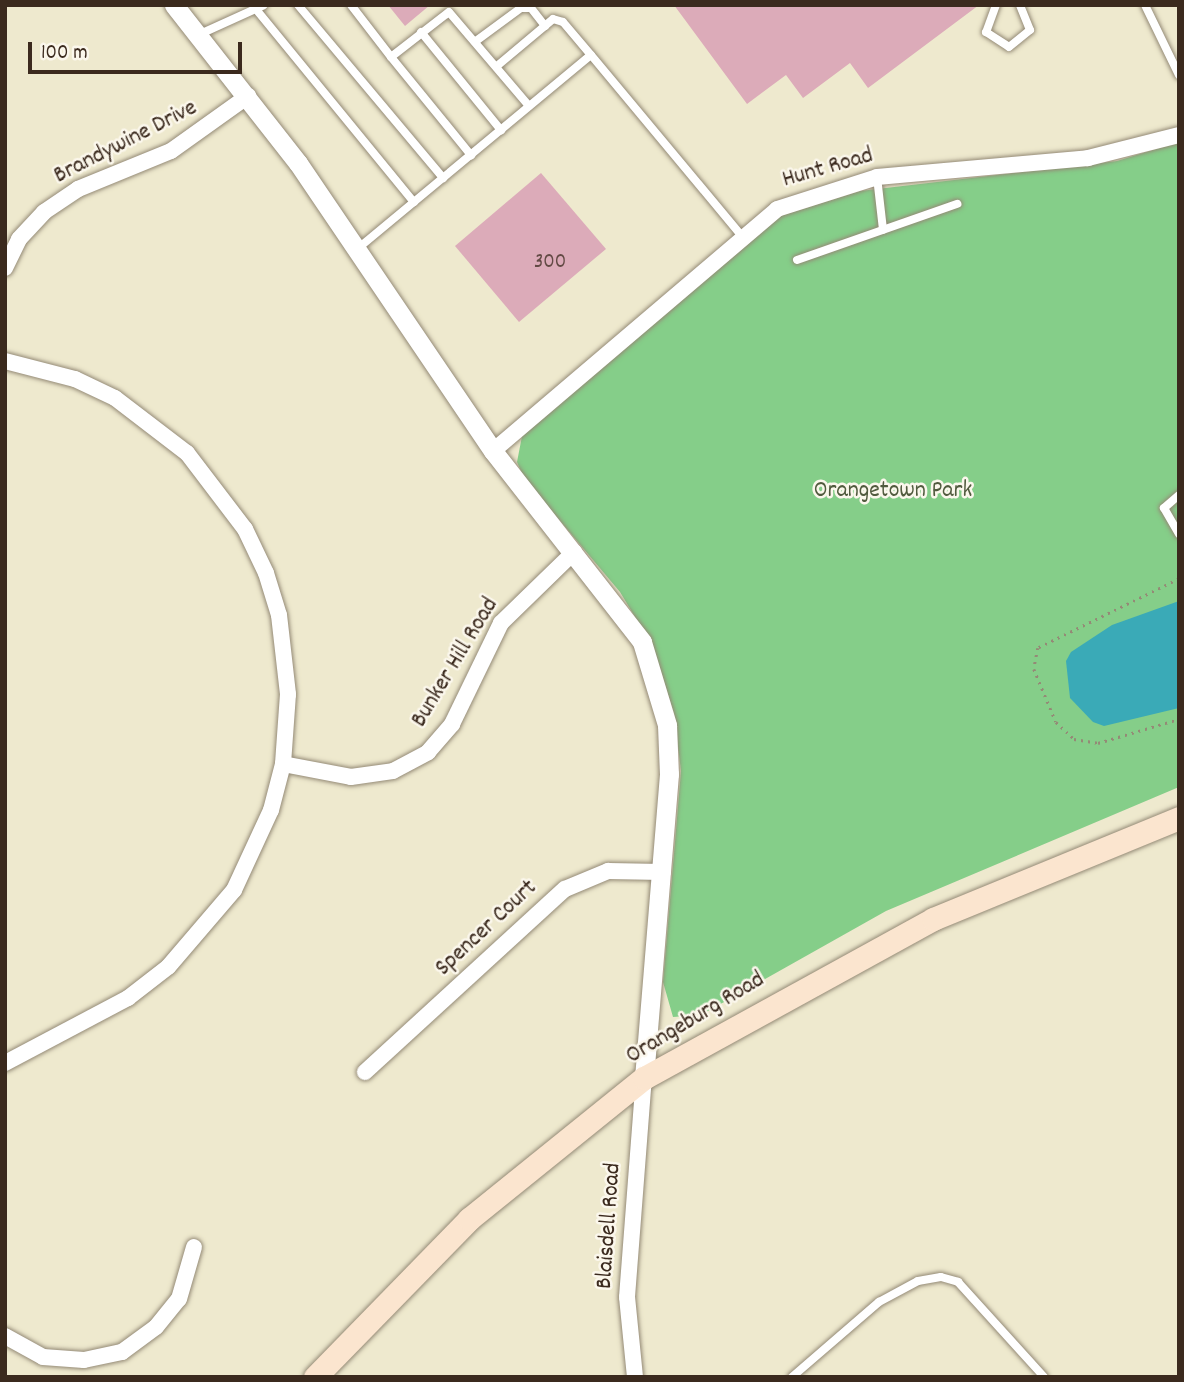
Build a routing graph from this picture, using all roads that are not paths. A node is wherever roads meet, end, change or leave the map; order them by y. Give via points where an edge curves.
1 (174, 5) edge
2 (264, 5) edge
3 (298, 5) edge
4 (351, 5) edge
5 (996, 5) edge
6 (1145, 5) edge
7 (1025, 7) edge
8 (252, 8) edge
9 (545, 26) junction
10 (421, 32) junction
11 (198, 34) junction
12 (476, 41) junction
13 (591, 55) junction
14 (391, 57) junction
15 (497, 66) junction
16 (1179, 75) edge
17 (248, 96) junction
18 (529, 106) junction
19 (501, 130) junction
20 (1179, 135) edge
21 (471, 155) junction
22 (877, 177) junction
23 (443, 178) junction
24 (414, 202) junction
25 (957, 204) dead end
26 (883, 230) junction
27 (742, 236) junction
28 (356, 250) junction
29 (797, 260) dead end
30 (5, 268) edge
31 (5, 361) edge
32 (493, 452) junction
33 (1179, 495) edge
34 (1179, 534) edge
35 (574, 552) junction
36 (284, 764) junction
37 (1179, 818) edge
38 (663, 872) junction
39 (5, 1063) edge
40 (365, 1072) dead end
41 (645, 1078) junction
42 (194, 1247) dead end
43 (5, 1336) edge
44 (315, 1377) edge
45 (635, 1377) edge
46 (792, 1377) edge
47 (1044, 1377) edge

1 - 11 street
2 - 8 lane
3 - 23 lane
4 - 14 lane
5 - 7 lane via 985,24 1002,47 1027,36
6 - 16 lane
8 - 11 lane
8 - 24 lane
9 - 12 lane via 531,8 521,8
9 - 13 lane via 563,22
9 - 15 lane
10 - 12 lane via 449,12
10 - 14 lane
10 - 19 lane
11 - 17 street
12 - 15 lane
13 - 18 lane
13 - 27 lane
14 - 21 lane
15 - 18 lane
17 - 28 street
17 - 30 street, Brandywine Drive via 171,151 78,189 44,212 19,239
18 - 19 lane
19 - 21 lane
20 - 22 street, Hunt Road via 1088,158
21 - 23 lane
22 - 26 lane
22 - 27 street, Hunt Road via 777,208
23 - 24 lane
24 - 28 lane
25 - 26 lane
26 - 29 lane
27 - 32 street, Hunt Road
28 - 32 street
31 - 36 street via 75,379 115,398 187,453 219,490 245,529 279,615 288,694
32 - 35 street
33 - 34 lane via 1164,508
35 - 36 street, Bunker Hill Road via 501,623 452,723 428,752 393,771 351,777
35 - 38 street via 642,642 658,683 669,774
36 - 39 street via 256,849 195,939 128,998
37 - 41 main road, Orangeburg Road via 933,919
38 - 40 street, Spencer Court via 608,871 565,889
38 - 41 street
41 - 44 main road, Orangeburg Road via 469,1219
41 - 45 street, Blaisdell Road via 627,1297
42 - 43 street via 179,1299 156,1327 122,1352 84,1360 43,1357
46 - 47 lane via 879,1301 918,1281 940,1277 957,1282

